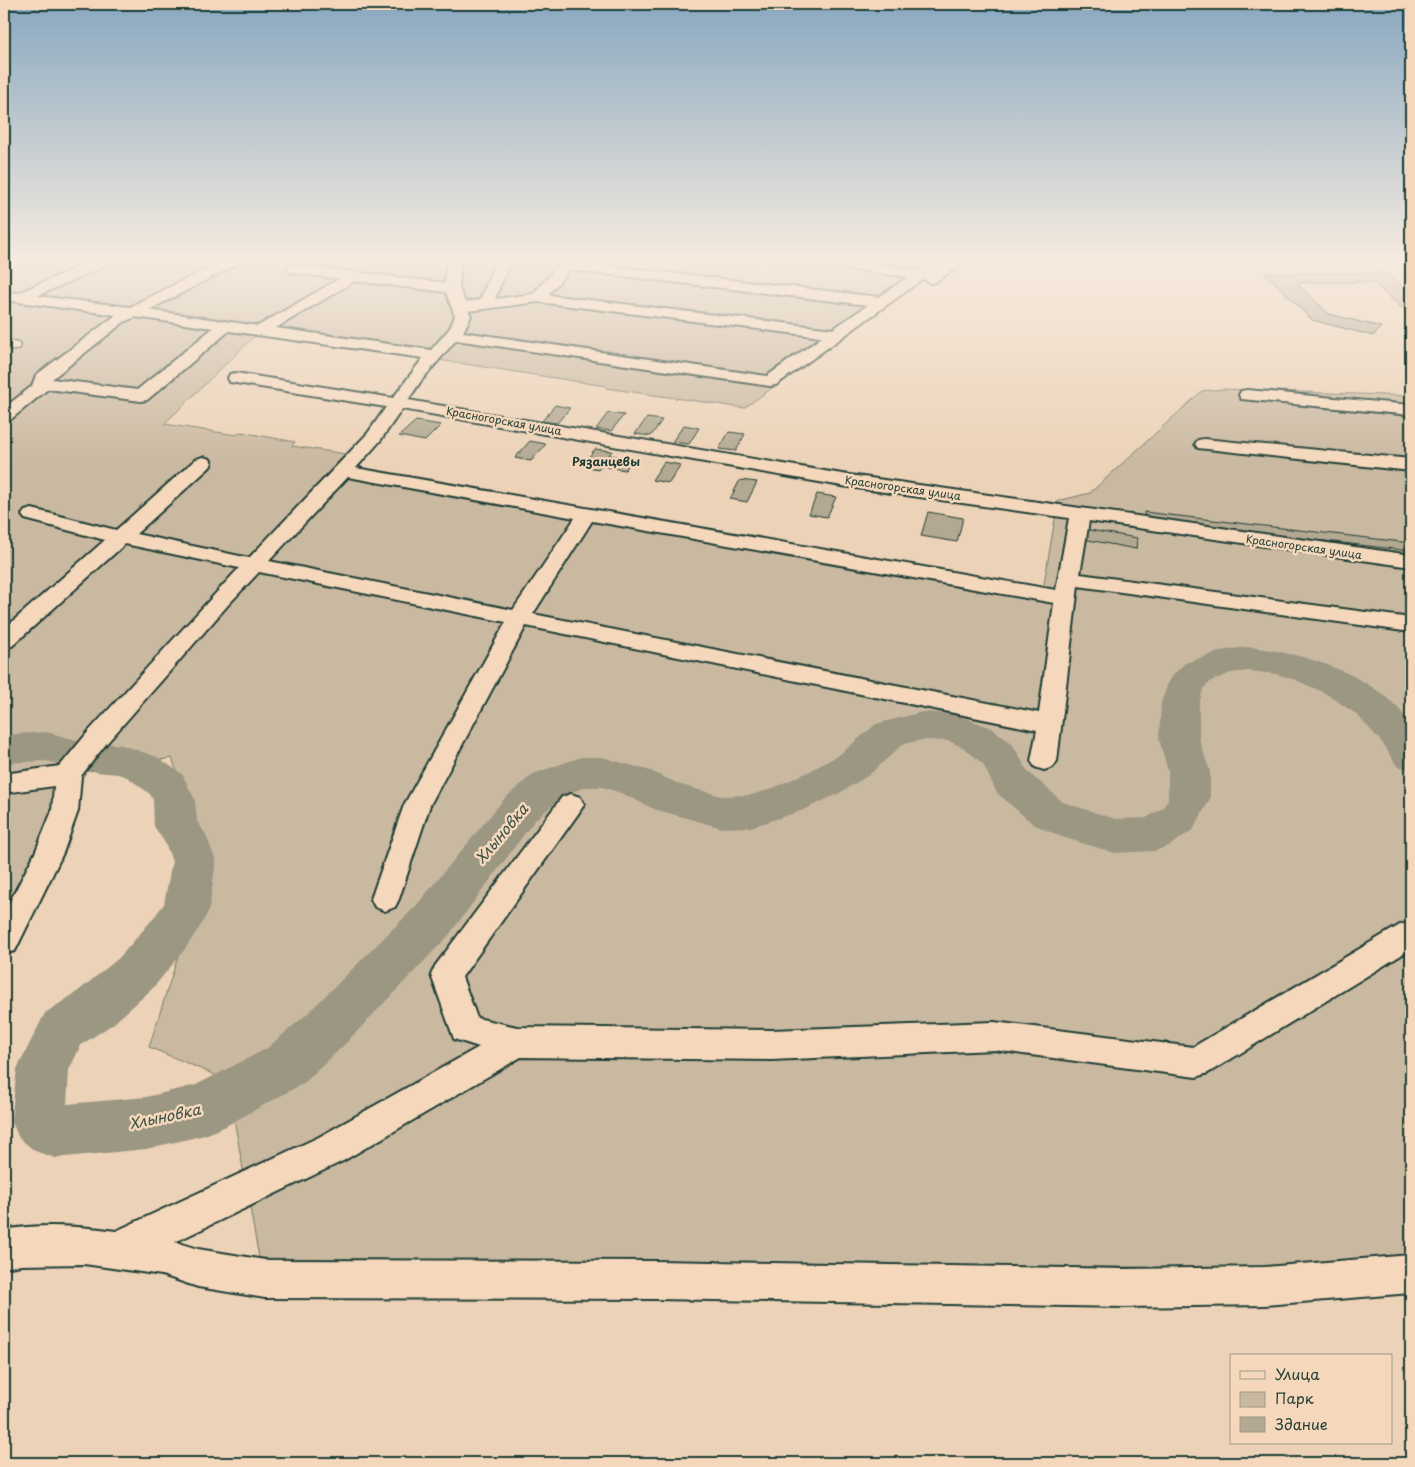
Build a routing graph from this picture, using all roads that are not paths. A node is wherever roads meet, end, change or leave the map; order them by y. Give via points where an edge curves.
1 (109, 326) edge
2 (224, 326) edge
3 (237, 326) edge
4 (268, 326) edge
5 (457, 326) edge
6 (774, 326) edge
7 (847, 326) edge
8 (864, 326) edge
9 (262, 330) junction
10 (836, 334) junction
11 (452, 335) junction
12 (436, 355) junction
13 (236, 378) dead end
14 (41, 383) junction
15 (775, 391) dead end
16 (1247, 394) dead end
17 (397, 404) junction
18 (1411, 410) edge
19 (4, 416) edge
20 (1204, 444) dead end
21 (204, 463) dead end
22 (1411, 465) edge
23 (344, 471) junction
24 (587, 514) junction
25 (1080, 514) junction
26 (32, 515) dead end
27 (123, 536) junction
28 (1411, 562) edge
29 (255, 564) junction
30 (1068, 588) junction
31 (519, 618) junction
32 (1411, 625) edge
33 (4, 641) edge
34 (1050, 724) junction
35 (1044, 761) dead end
36 (68, 774) junction
37 (4, 783) edge
38 (571, 804) dead end
39 (385, 899) dead end
40 (1411, 934) edge
41 (4, 942) edge
42 (517, 1042) junction
43 (4, 1249) edge
44 (116, 1250) junction
45 (1411, 1274) edge

1 - 14 street
2 - 14 street via 141,396
3 - 9 street
4 - 9 street
5 - 11 street
6 - 10 street
7 - 10 street
8 - 15 street
9 - 12 street
10 - 11 street via 770,381
11 - 12 street
12 - 17 street
13 - 17 street, Красногорская улица
14 - 19 street via 40,388
16 - 18 street
17 - 23 street
17 - 25 street, Красногорская улица via 842,480
20 - 22 street
21 - 27 street
23 - 24 street
23 - 29 street
24 - 30 street
24 - 31 street
25 - 28 street, Красногорская улица
25 - 30 street
26 - 27 street
27 - 29 street
27 - 33 street
29 - 31 street
29 - 36 street via 91,744
30 - 32 street
30 - 34 street
31 - 34 street
31 - 39 street via 417,805
34 - 35 street
36 - 37 street
36 - 41 street via 65,811 49,853
38 - 42 street via 446,976 465,1029
40 - 42 street via 1196,1062 994,1036 771,1044
42 - 44 street via 331,1149
43 - 44 street via 84,1245
44 - 45 street via 162,1256 198,1268 265,1279 645,1280 1133,1288 1265,1286

